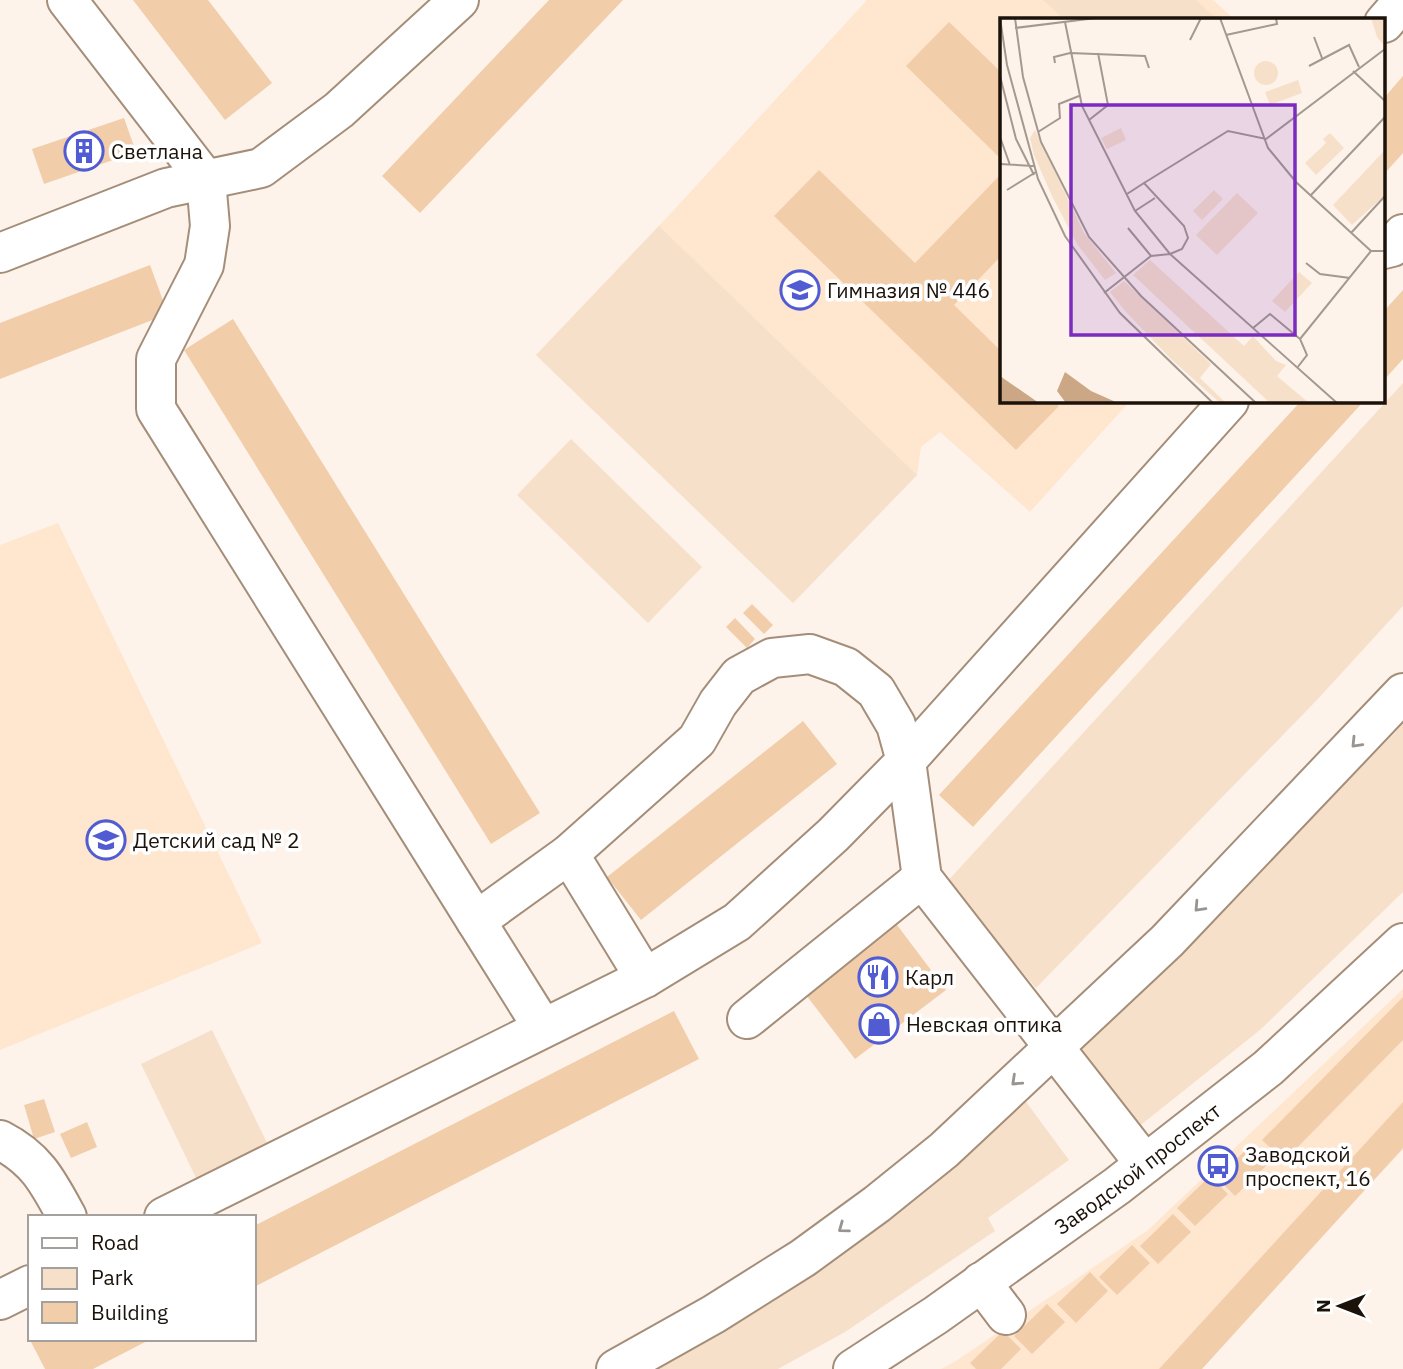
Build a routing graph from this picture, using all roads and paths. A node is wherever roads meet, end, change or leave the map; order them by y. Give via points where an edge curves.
1 (67, 0) edge
2 (459, 0) edge
3 (1403, 1) edge
4 (1386, 21) edge
5 (206, 180) junction
6 (1403, 234) edge
7 (1386, 248) edge
8 (0, 253) edge
9 (1228, 402) edge
10 (1403, 693) edge
11 (906, 761) junction
12 (569, 853) junction
13 (922, 878) junction
14 (475, 921) junction
15 (1403, 943) edge
16 (645, 978) junction
17 (747, 1019) dead end
18 (543, 1028) junction
19 (1054, 1047) junction
20 (0, 1140) edge
21 (1145, 1164) junction
22 (66, 1215) edge
23 (168, 1215) edge
24 (981, 1282) junction
25 (28, 1287) edge
26 (0, 1300) edge
27 (1006, 1315) dead end
28 (616, 1369) edge
29 (853, 1369) edge

1 - 5 street
2 - 5 street via 339,110 261,168
3 - 4 street
5 - 8 street via 166,188
5 - 14 street via 210,226 204,265 156,359 156,409
6 - 7 street
9 - 11 street
10 -> 19 street via 1167,942
11 - 12 street via 896,725 876,691 846,667 810,654 772,657 739,676 697,740
11 - 13 street
11 - 16 street via 737,922
12 - 14 street
12 - 16 street
13 - 17 street
13 - 19 street
14 - 18 street
15 - 21 street, Заводской проспект via 1268,1068
16 - 18 street
18 - 23 street
19 - 21 street
19 -> 28 street via 944,1150 877,1204 803,1258
20 - 22 street via 27,1156 46,1178
21 - 24 street, Заводской проспект
24 - 27 street
24 - 29 street, Заводской проспект
25 - 26 street

